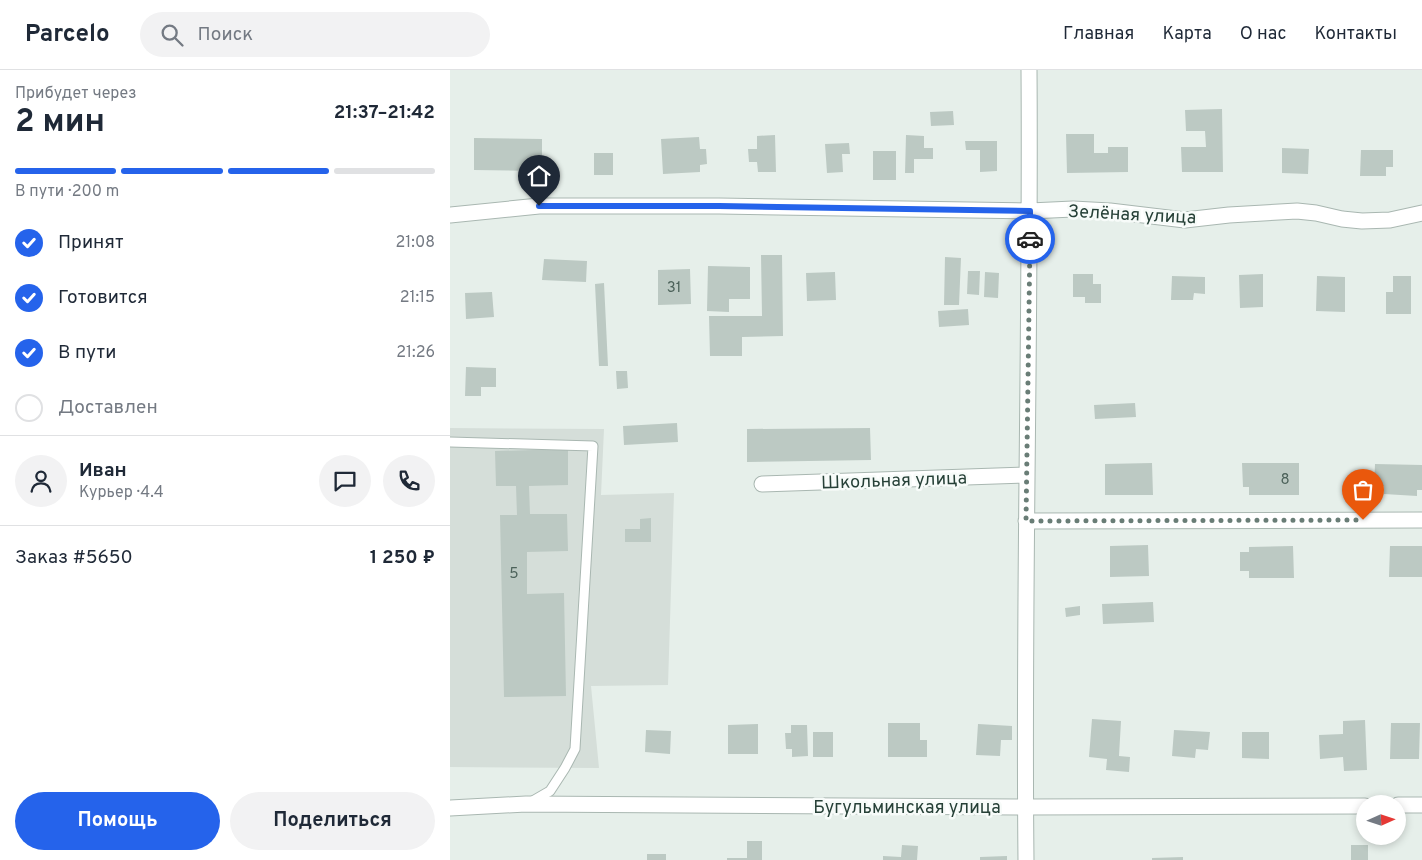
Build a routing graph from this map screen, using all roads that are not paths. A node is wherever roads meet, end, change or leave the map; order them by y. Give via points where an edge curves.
1 (1029, 70) edge
2 (1030, 211) junction
3 (1422, 213) edge
4 (450, 215) edge
5 (450, 442) edge
6 (1026, 475) junction
7 (762, 484) dead end
8 (1422, 520) edge
9 (1026, 521) junction
10 (526, 804) junction
11 (1422, 805) edge
12 (1356, 806) edge
13 (1406, 806) edge
14 (1025, 807) junction
15 (450, 808) edge
16 (1026, 860) edge

1 - 2 street
2 - 3 street, Зелёная улица via 1110,211 1185,220 1297,211 1362,221 1390,220
2 - 4 street, Зелёная улица via 539,206
2 - 6 street
5 - 10 lane via 593,446 576,749 550,791
6 - 7 street, Школьная улица
6 - 9 street
8 - 9 street
9 - 14 street
10 - 14 street, Бугульминская улица
10 - 15 street, Бугульминская улица
11 - 13 street
12 - 14 street, Бугульминская улица
14 - 16 street

